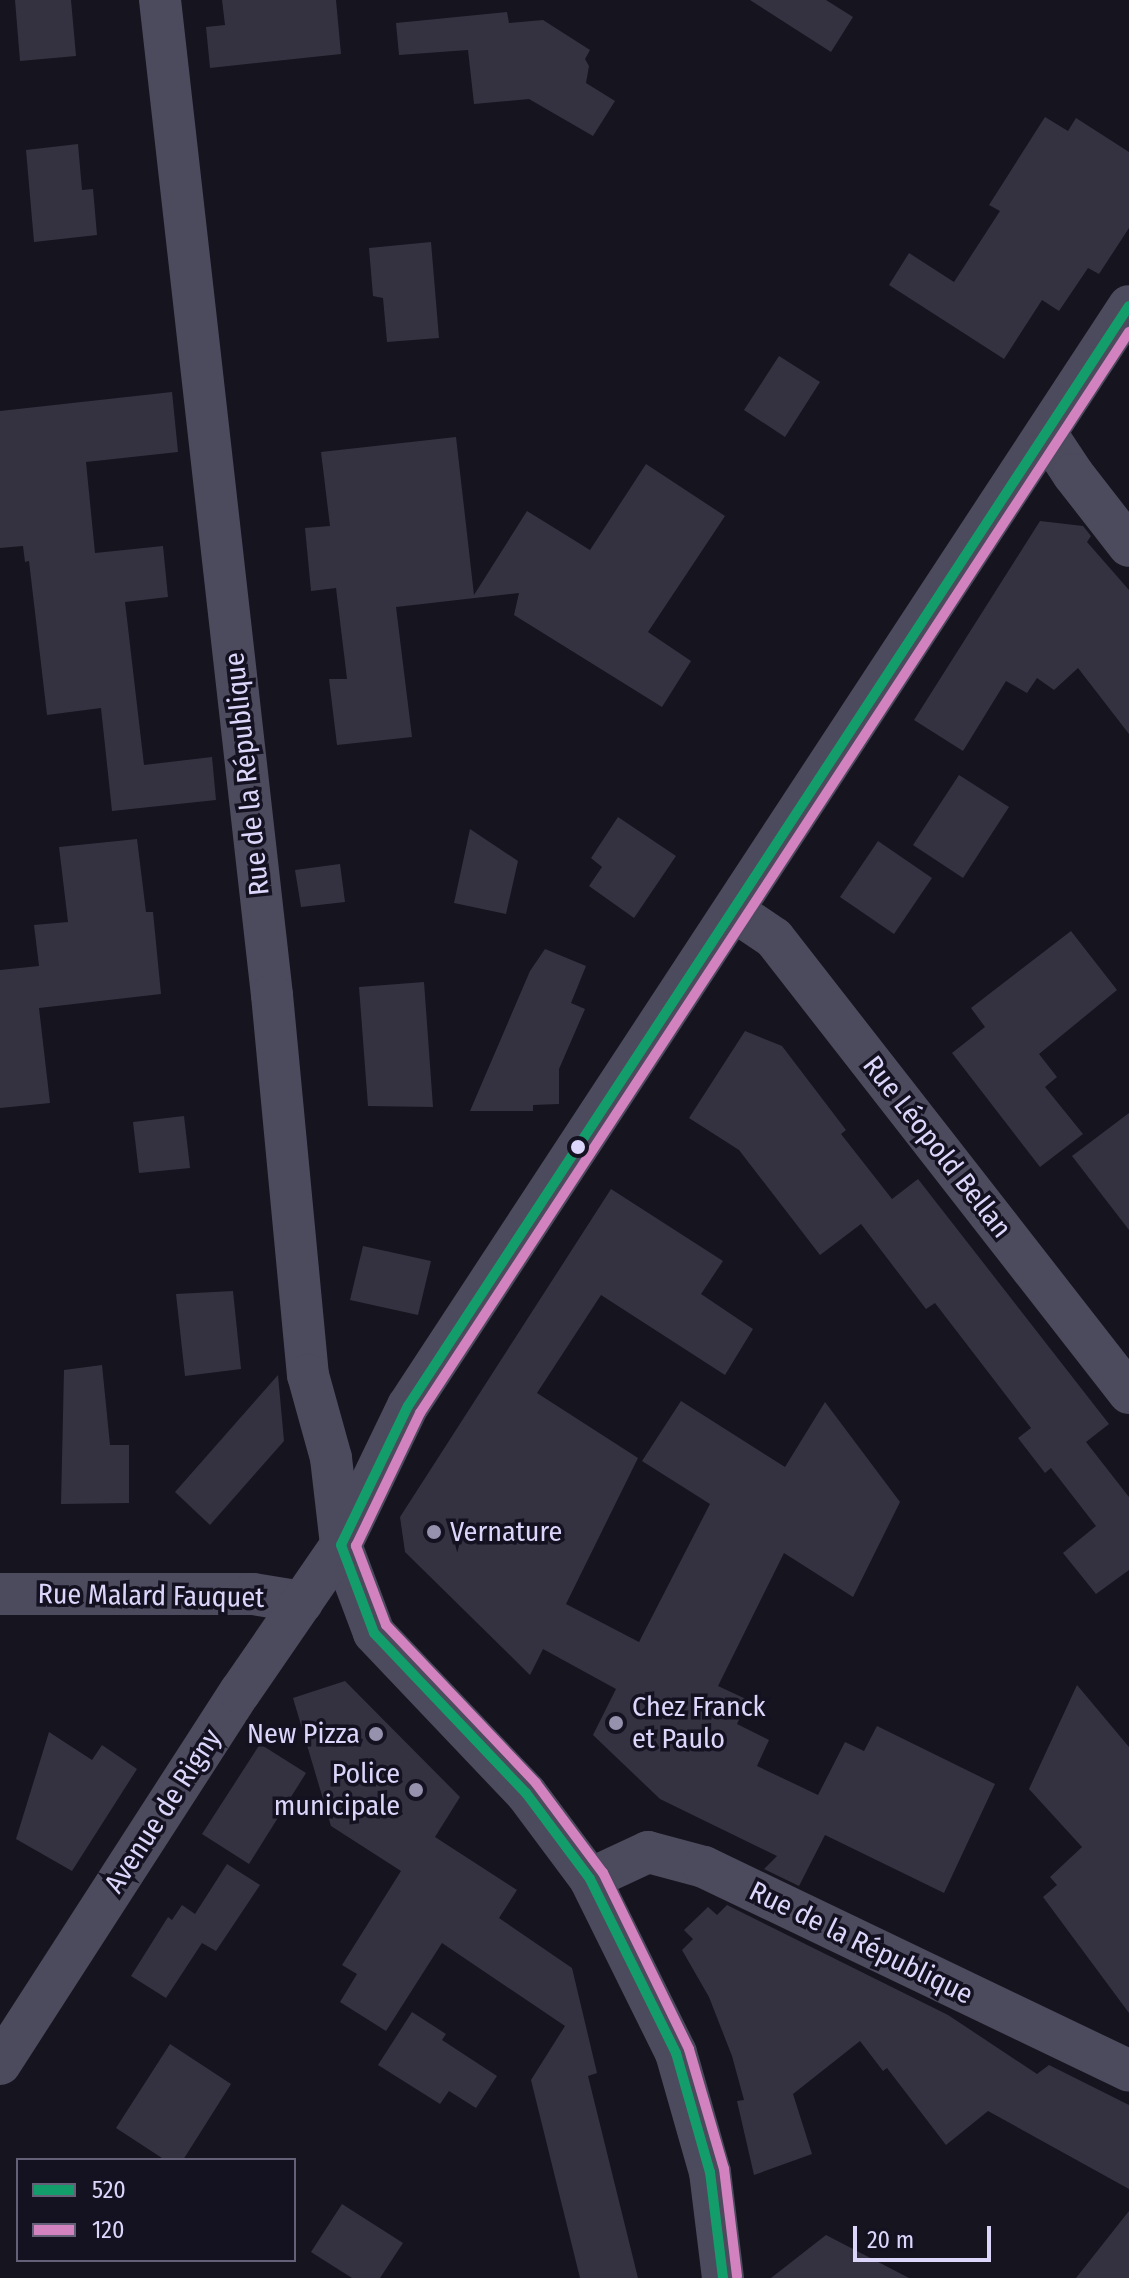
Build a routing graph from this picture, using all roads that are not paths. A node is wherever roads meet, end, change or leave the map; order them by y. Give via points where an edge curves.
1 (160, 0) edge
2 (1129, 306) edge
3 (1046, 433) junction
4 (1129, 546) edge
5 (734, 911) junction
6 (1129, 1393) edge
7 (341, 1545) junction
8 (0, 1594) edge
9 (302, 1602) junction
10 (590, 1879) junction
11 (0, 2064) edge
12 (1129, 2071) edge
13 (723, 2278) edge

1 - 7 street, Rue de la République via 272,995 308,1375 331,1458
2 - 3 street, Avenue de Rigny
3 - 4 street
3 - 5 street, Avenue de Rigny
5 - 6 street, Rue Léopold Bellan via 774,938
5 - 7 street, Avenue de Rigny via 408,1406
7 - 9 street, Avenue de Rigny
7 - 10 street, Rue de la République via 374,1633 526,1793
8 - 9 street, Rue Malard Fauquet via 253,1594
9 - 11 street, Avenue de Rigny
10 - 12 street, Rue de la République via 648,1852 704,1867
10 - 13 street, Rue de la République via 676,2053 710,2172

